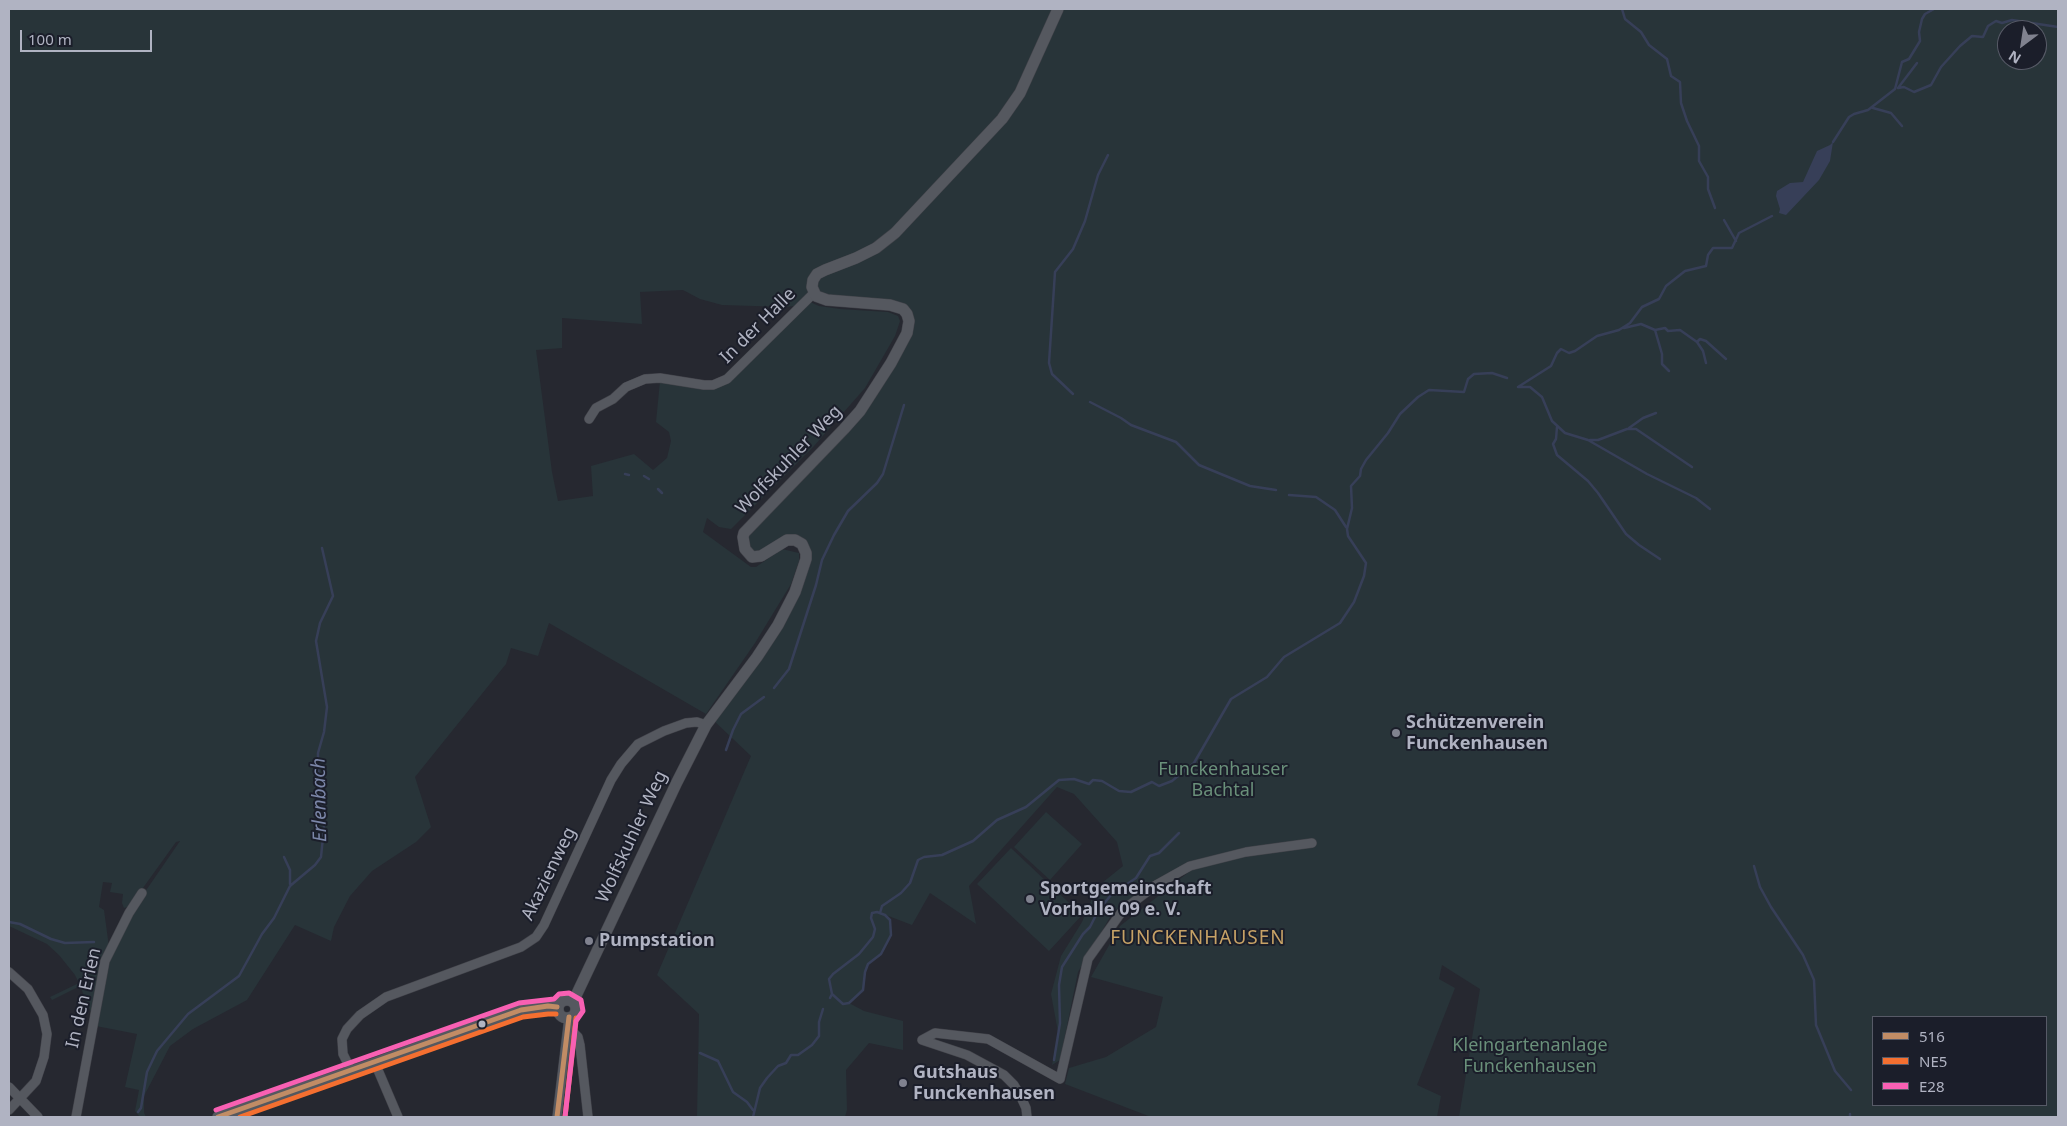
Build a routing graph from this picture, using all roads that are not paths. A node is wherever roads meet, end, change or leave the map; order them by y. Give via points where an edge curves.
1 (1058, 9) edge
2 (814, 293) junction
3 (589, 418) dead end
4 (706, 725) junction
5 (1312, 843) dead end
6 (142, 893) dead end
7 (9, 972) edge
8 (573, 1002) junction
9 (558, 1007) junction
10 (569, 1023) junction
11 (375, 1063) junction
12 (351, 1070) junction
13 (9, 1087) edge
14 (20, 1099) junction
15 (9, 1110) edge
16 (38, 1117) edge
17 (76, 1117) edge
18 (218, 1117) edge
19 (398, 1117) edge
20 (557, 1117) edge
21 (588, 1117) edge
22 (1027, 1117) edge

1 - 2 street via 1017,98 1002,119 895,233 876,248 817,274 813,280
2 - 3 street, In der Halle via 727,379 713,385 645,379 626,387 596,408
2 - 4 street, Wolfskuhler Weg via 827,300 903,309 908,314 907,333 860,411 744,533 745,548 752,557 761,556 790,539 802,544 806,559 795,592 778,626
4 - 8 street, Wolfskuhler Weg
4 - 12 street, Akazienweg via 686,723 638,744 612,780 536,937 520,947 386,997 360,1015 342,1039 343,1054
5 - 22 street via 1246,852 1190,866 1156,885 1123,910 1088,960 1060,1079 988,1039 935,1034 922,1040 967,1055 1004,1075 1020,1095
6 - 17 street, In den Erlen via 106,962
7 - 14 street via 28,988 43,1015 47,1034 41,1070
8 - 9 street via 565,999
8 - 10 street, Wolfskuhler Weg via 576,1011
9 - 10 street
9 - 11 street via 521,1010
10 - 20 street, Wolfskuhler Weg
10 - 21 street via 580,1045
11 - 12 street
11 - 19 street
12 - 18 street
13 - 14 street
14 - 15 street
14 - 16 street

